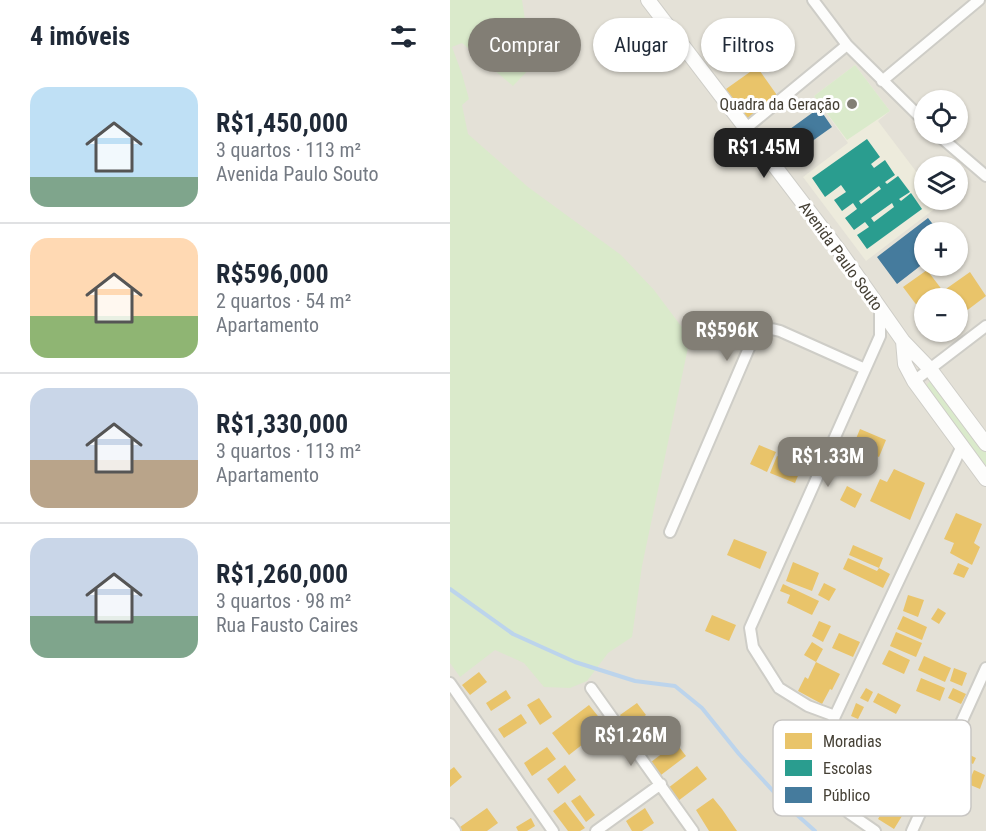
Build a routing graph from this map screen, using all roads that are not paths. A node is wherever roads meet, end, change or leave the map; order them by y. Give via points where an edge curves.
1 (648, 0) edge
2 (813, 0) edge
3 (979, 0) edge
4 (847, 45) junction
5 (882, 81) junction
6 (914, 111) edge
7 (745, 129) junction
8 (949, 144) edge
9 (986, 176) edge
10 (880, 308) junction
11 (986, 326) edge
12 (903, 341) junction
13 (865, 369) junction
14 (930, 369) junction
15 (914, 381) junction
16 (986, 444) edge
17 (962, 446) junction
18 (986, 479) edge
19 (670, 532) dead end
20 (986, 668) edge
21 (450, 683) edge
22 (591, 688) dead end
23 (835, 716) junction
24 (834, 720) edge
25 (962, 720) edge
26 (661, 784) junction
27 (853, 816) edge
28 (919, 816) edge
29 (450, 824) edge
30 (455, 831) edge
31 (553, 831) edge
32 (596, 831) edge
33 (693, 831) edge
34 (875, 831) edge
35 (912, 831) edge

1 - 7 street, Avenida Paulo Souto
2 - 4 street
3 - 5 street
4 - 5 street
4 - 7 street
5 - 6 street
7 - 10 street, Avenida Paulo Souto
8 - 9 street
10 - 12 street, Avenida Paulo Souto
10 - 13 street via 880,336
11 - 14 street
12 - 14 street, Avenida Paulo Souto
12 - 15 street, Avenida Paulo Souto via 905,364
13 - 19 street via 780,331 759,331
13 - 23 street via 750,628 753,647 779,688 808,706
14 - 15 street
14 - 16 street, Avenida Paulo Souto
15 - 17 street, Avenida Paulo Souto
17 - 18 street, Avenida Paulo Souto
17 - 23 street
20 - 25 street
21 - 31 street
22 - 26 street
23 - 24 street
26 - 32 street
26 - 33 street
27 - 34 street
28 - 35 street
29 - 30 street

